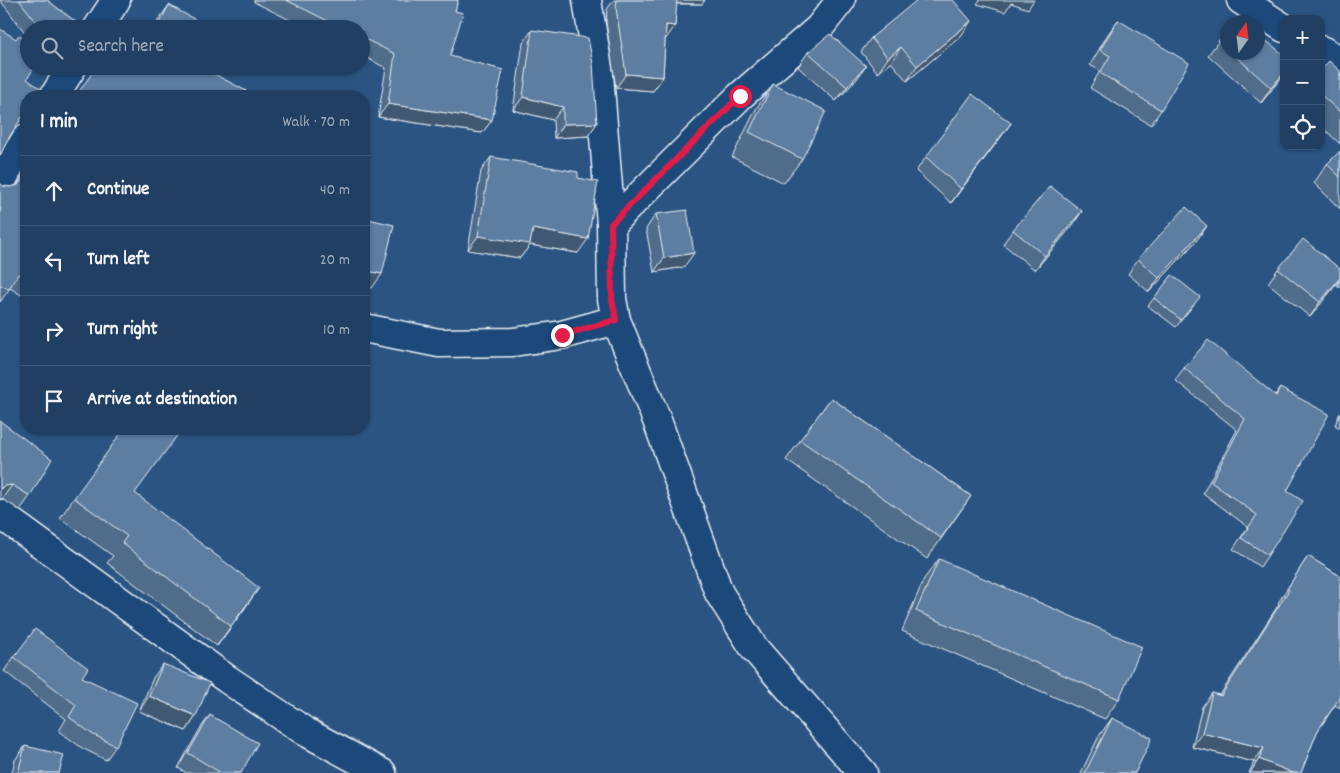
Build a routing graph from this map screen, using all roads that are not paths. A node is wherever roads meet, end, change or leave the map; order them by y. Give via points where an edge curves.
1 (116, 0) edge
2 (587, 0) edge
3 (841, 0) edge
4 (1241, 0) edge
5 (103, 20) edge
6 (1280, 25) edge
7 (1325, 52) edge
8 (1340, 60) edge
9 (67, 75) edge
10 (58, 90) edge
11 (20, 149) edge
12 (9, 168) edge
13 (611, 224) junction
14 (616, 320) junction
15 (370, 329) edge
16 (0, 514) edge
17 (382, 773) edge
18 (862, 773) edge

1 - 5 street
2 - 13 street via 599,75
3 - 13 street via 819,28 740,96
4 - 6 street
7 - 8 street
9 - 10 street
11 - 12 street
13 - 14 street via 612,299
14 - 15 street via 562,335 513,342 439,343
14 - 18 street via 658,423 719,592 754,648
16 - 17 street via 227,679 306,732

